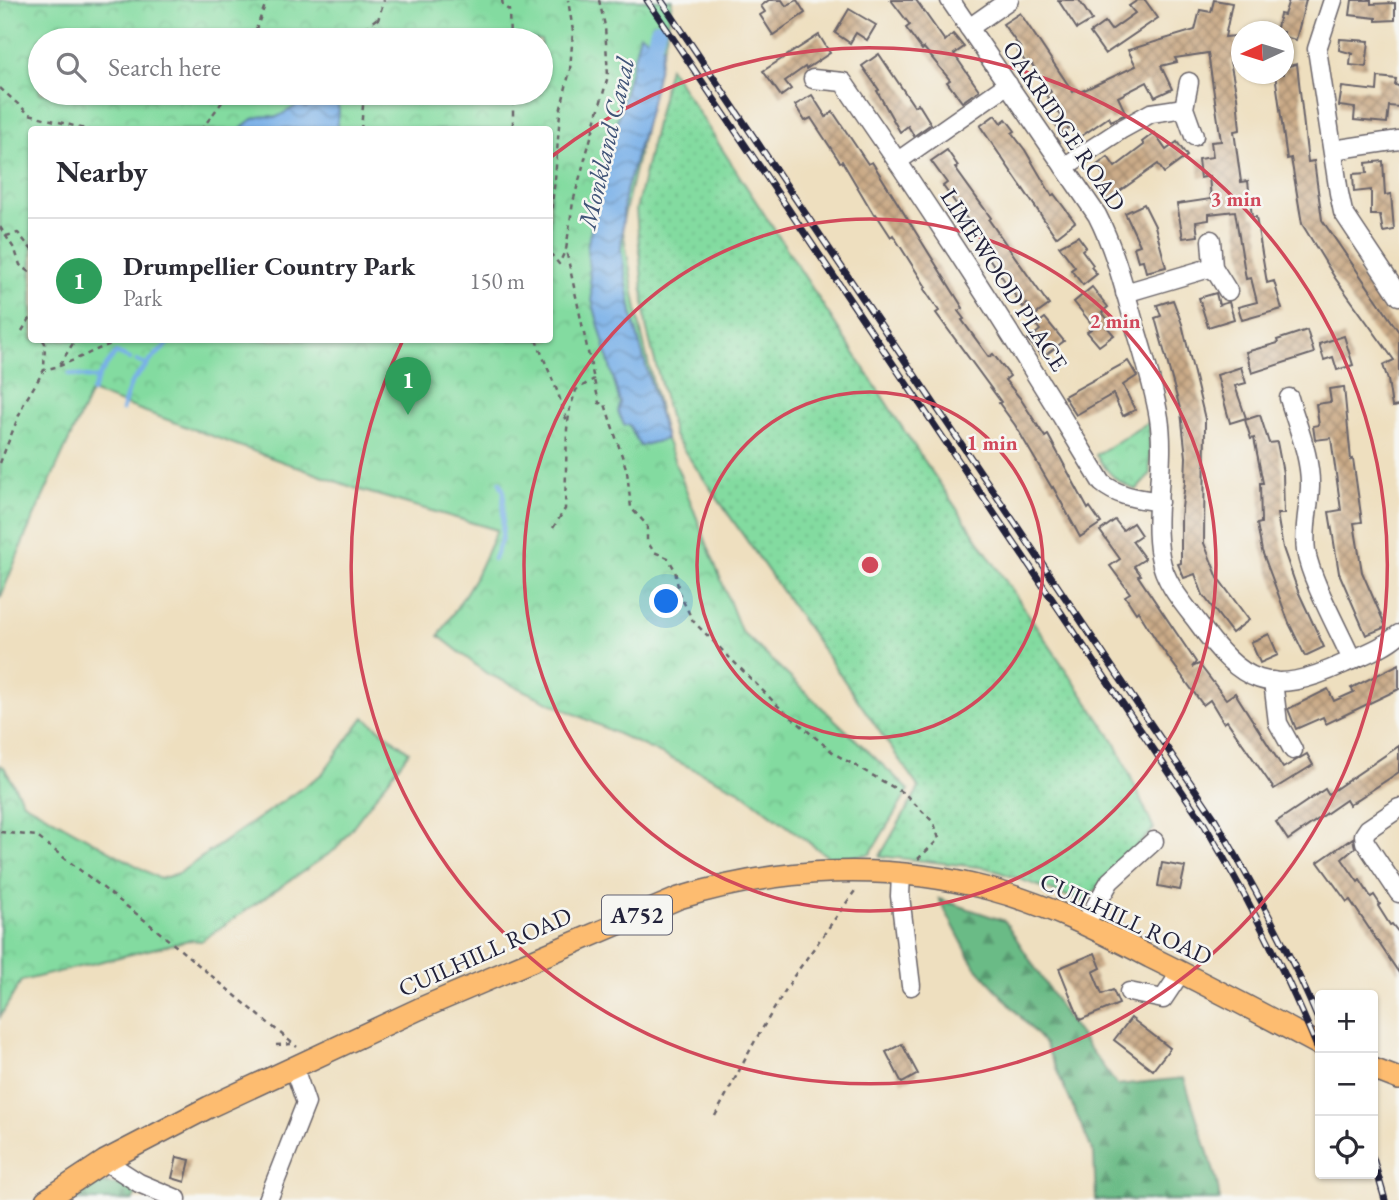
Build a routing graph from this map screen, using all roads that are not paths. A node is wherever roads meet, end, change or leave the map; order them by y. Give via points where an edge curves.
1 (950, 0) edge
2 (1009, 0) edge
3 (1334, 0) edge
4 (969, 28) junction
5 (813, 79) dead end
6 (1189, 82) dead end
7 (1008, 85) junction
8 (1184, 108) junction
9 (1194, 136) dead end
10 (1399, 140) edge
11 (1333, 150) junction
12 (898, 161) junction
13 (1064, 167) junction
14 (1211, 240) dead end
15 (1213, 267) junction
16 (1228, 291) dead end
17 (1125, 293) junction
18 (1399, 296) edge
19 (1289, 398) dead end
20 (1159, 502) junction
21 (1399, 634) edge
22 (1352, 660) junction
23 (1273, 681) junction
24 (1293, 750) dead end
25 (1399, 808) edge
26 (1154, 841) dead end
27 (901, 874) junction
28 (1399, 893) edge
29 (1085, 924) junction
30 (1181, 972) junction
31 (911, 986) dead end
32 (1129, 992) dead end
33 (1315, 1042) edge
34 (304, 1064) junction
35 (1378, 1071) edge
36 (1399, 1079) edge
37 (104, 1161) junction
38 (177, 1199) edge
39 (46, 1200) edge
40 (268, 1200) edge

1 - 4 street, OAKRIDGE ROAD
2 - 4 street
3 - 11 street via 1317,49
4 - 7 street, OAKRIDGE ROAD
5 - 12 street, LIMEWOOD PLACE via 843,82
6 - 8 street
7 - 12 street
7 - 13 street, OAKRIDGE ROAD
8 - 9 street
8 - 13 street via 1151,114
10 - 11 street
11 - 18 street via 1343,212
12 - 20 street, LIMEWOOD PLACE via 1102,483 1123,496
13 - 17 street, OAKRIDGE ROAD via 1104,229
14 - 15 street
15 - 16 street
15 - 17 street
17 - 20 street, OAKRIDGE ROAD via 1155,396
19 - 22 street via 1309,470 1305,542 1309,562
20 - 23 street, OAKRIDGE ROAD via 1160,556 1173,590 1222,656 1241,670
21 - 22 street, OAKRIDGE ROAD
22 - 23 street, OAKRIDGE ROAD via 1305,680
23 - 24 street via 1278,723
25 - 28 street via 1364,835
26 - 29 street via 1110,881
27 - 29 main road, CUILHILL ROAD / A752 via 989,889
27 - 31 street
27 - 34 main road, CUILHILL ROAD / A752 via 774,876 679,898
29 - 30 main road, CUILHILL ROAD / A752
30 - 32 street via 1163,999
30 - 33 main road, CUILHILL ROAD / A752
34 - 37 main road, CUILHILL ROAD / A752
34 - 40 street via 306,1103
35 - 36 main road
37 - 38 street
37 - 39 main road, CUILHILL ROAD / A752

